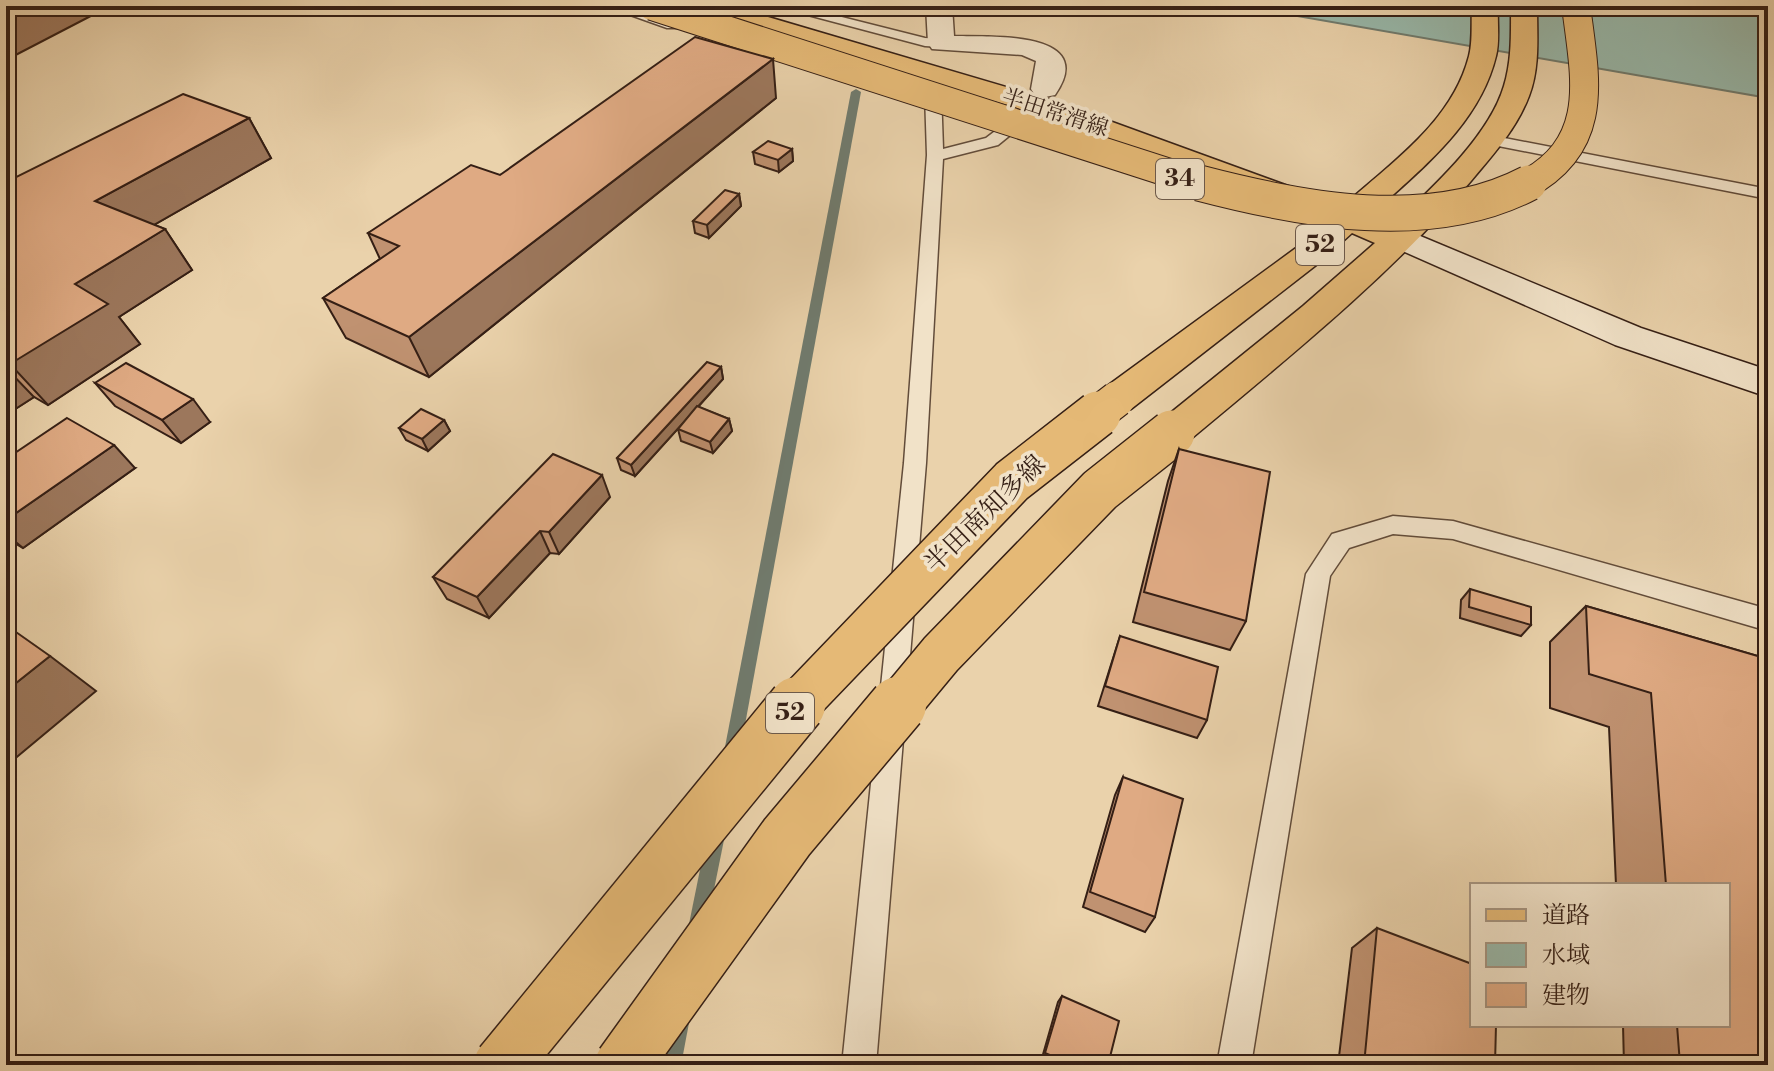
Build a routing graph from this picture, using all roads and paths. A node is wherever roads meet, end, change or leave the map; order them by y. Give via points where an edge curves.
1 (612, 6) edge
2 (652, 6) edge
3 (704, 6) edge
4 (741, 6) edge
5 (781, 6) edge
6 (939, 6) edge
7 (1485, 6) edge
8 (1524, 6) edge
9 (1576, 6) edge
10 (941, 43) junction
11 (1041, 97) junction
12 (1489, 140) junction
13 (935, 155) junction
14 (1768, 194) edge
15 (1358, 212) junction
16 (1404, 235) junction
17 (1768, 384) edge
18 (1768, 620) edge
19 (502, 1065) edge
20 (623, 1065) edge
21 (859, 1065) edge
22 (1234, 1065) edge

1 - 13 lane via 807,67 933,91
2 - 9 main road, 34, bridge via 1195,183 1292,205 1376,213 1492,198 1547,172 1565,154 1581,121 1583,72
3 - 11 main road, 半田常滑線 / 34
4 - 11 main road, 半田常滑線 / 34
5 - 10 lane
6 - 10 street
7 - 15 main road, 半田南知多線 / 52 via 1483,55 1444,131
8 - 12 main road, 52 via 1524,62 1514,98
10 - 11 street via 1027,47 1050,57
11 - 13 lane via 999,140 979,149
11 - 15 main road, 半田常滑線 / 34
12 - 14 lane
12 - 16 main road, 52
13 - 21 lane via 915,463
15 - 16 main road, 半田常滑線 / 34
15 - 19 main road, 半田南知多線 / 52, bridge via 1012,481 804,696
16 - 17 street via 1593,324
16 - 20 main road, 52, bridge via 1358,280 1100,490 941,654 787,837
18 - 22 lane via 1453,530 1393,525 1341,541 1318,574

